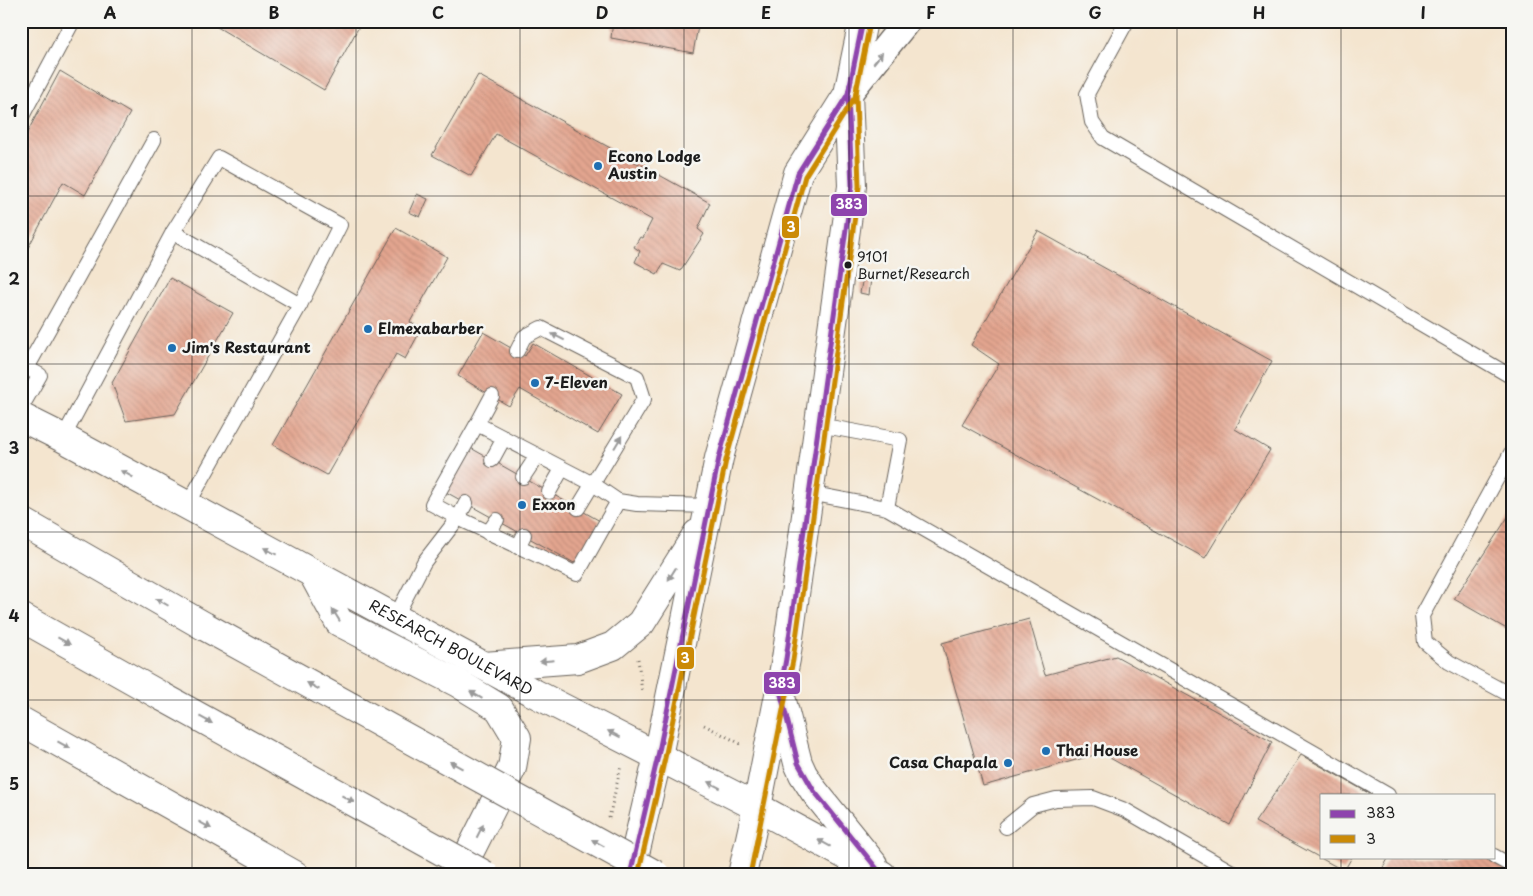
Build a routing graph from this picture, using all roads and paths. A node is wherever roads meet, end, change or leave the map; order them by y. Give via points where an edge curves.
1 (73, 21) edge
2 (863, 21) edge
3 (907, 21) edge
4 (1127, 21) edge
5 (848, 94) junction
6 (21, 118) edge
7 (154, 140) dead end
8 (173, 232) junction
9 (300, 304) junction
10 (517, 351) dead end
11 (24, 366) edge
12 (1512, 377) edge
13 (492, 396) dead end
14 (21, 408) edge
15 (21, 417) edge
16 (477, 424) junction
17 (819, 425) junction
18 (63, 438) junction
19 (504, 438) junction
20 (1512, 451) edge
21 (536, 456) junction
22 (492, 460) dead end
23 (562, 468) junction
24 (523, 477) dead end
25 (593, 484) junction
26 (548, 492) dead end
27 (809, 493) junction
28 (618, 501) junction
29 (466, 503) dead end
30 (187, 506) junction
31 (578, 508) dead end
32 (887, 508) junction
33 (708, 512) junction
34 (458, 518) junction
35 (497, 520) dead end
36 (21, 521) edge
37 (488, 533) junction
38 (313, 574) junction
39 (21, 617) edge
40 (395, 618) junction
41 (638, 657) dead end
42 (484, 666) junction
43 (780, 691) junction
44 (642, 694) dead end
45 (1512, 696) edge
46 (21, 721) edge
47 (704, 725) dead end
48 (743, 745) dead end
49 (658, 756) junction
50 (622, 762) dead end
51 (1386, 794) edge
52 (757, 807) junction
53 (609, 819) dead end
54 (1006, 827) dead end
55 (1496, 857) edge
56 (1512, 866) edge
57 (295, 875) edge
58 (458, 875) edge
59 (485, 875) edge
60 (630, 875) edge
61 (656, 875) edge
62 (742, 875) edge
63 (882, 875) edge
64 (1237, 875) edge

1 - 6 lane
2 - 5 main road
5 -> 3 street
4 - 12 lane via 1086,94 1092,122 1103,138
5 - 17 main road via 852,186
5 - 33 main road via 798,173 719,458
7 - 11 lane
8 - 9 lane
8 - 9 lane via 219,158 340,225
8 - 18 lane
9 - 30 lane
25 -> 10 lane via 644,399 637,377 541,328 524,338
11 - 14 lane via 40,375
13 - 16 lane
15 - 18 main road, RESEARCH BOULEVARD
16 - 19 lane
16 - 34 lane via 432,504
17 - 27 main road
17 - 32 lane via 900,440
30 -> 18 main road, RESEARCH BOULEVARD
19 - 21 lane
19 - 22 lane
20 - 45 lane via 1422,616 1425,642 1449,662
21 - 23 lane
21 - 24 lane
23 - 25 lane
23 - 26 lane
25 - 28 lane
25 - 31 lane
27 - 32 lane
27 - 43 main road
28 - 33 lane
28 - 37 lane via 577,574 521,541
29 - 34 lane
38 -> 30 main road, RESEARCH BOULEVARD
32 - 51 lane
33 -> 42 main road via 641,623 613,646 578,659
33 - 49 main road
34 - 37 lane
34 - 40 lane via 424,562
35 - 37 lane
61 -> 36 main road, bridge via 204,626
38 - 40 main road, RESEARCH BOULEVARD
58 -> 38 main road via 512,768 517,738 499,708 458,683 339,622
39 -> 59 main road, bridge
40 - 42 main road, RESEARCH BOULEVARD
41 - 44 path
49 -> 42 main road, RESEARCH BOULEVARD
43 - 52 main road
43 - 63 main road via 802,774
46 -> 57 main road
47 - 48 path
52 -> 49 main road, RESEARCH BOULEVARD
49 - 60 main road
50 - 53 path
52 - 62 main road
63 -> 52 main road, RESEARCH BOULEVARD
54 - 64 lane via 1033,805 1056,799 1093,798 1125,810
55 - 56 lane

